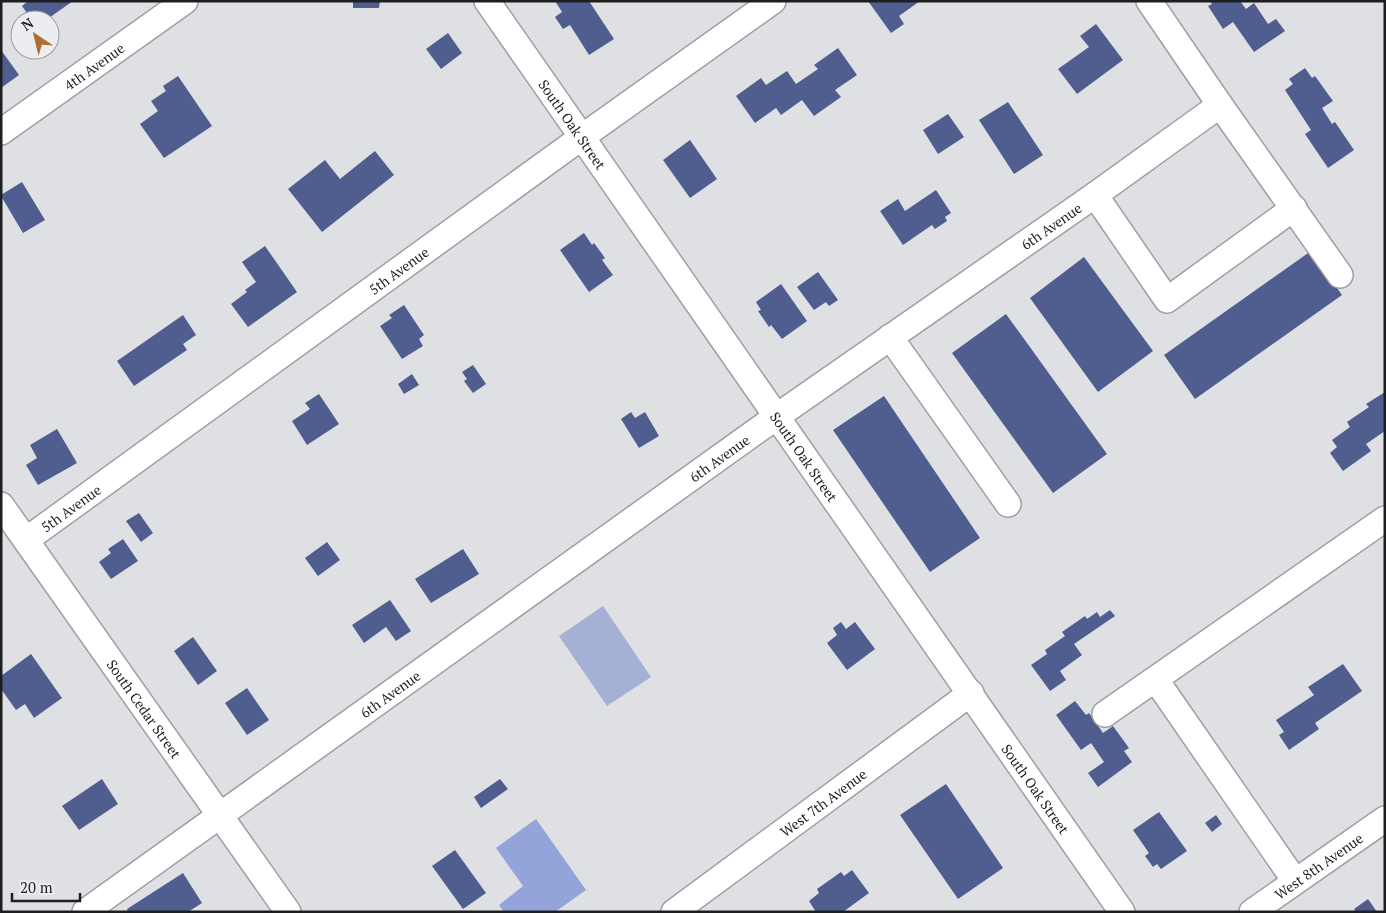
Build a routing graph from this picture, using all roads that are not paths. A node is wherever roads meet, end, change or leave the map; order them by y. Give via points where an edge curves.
1 (186, 1) edge
2 (487, 1) edge
3 (773, 1) edge
4 (1149, 1) edge
5 (1220, 105) junction
6 (1, 132) edge
7 (582, 137) junction
8 (1095, 195) junction
9 (1294, 208) junction
10 (1340, 275) dead end
11 (890, 337) junction
12 (776, 417) junction
13 (1008, 504) dead end
14 (1, 505) edge
15 (1385, 519) edge
16 (26, 540) junction
17 (1156, 680) junction
18 (971, 693) junction
19 (1105, 714) dead end
20 (221, 816) junction
21 (1385, 819) edge
22 (1295, 881) junction
23 (85, 912) edge
24 (288, 912) edge
25 (674, 912) edge
26 (1122, 912) edge
27 (1252, 912) edge

1 - 6 street, 4th Avenue
2 - 7 street, South Oak Street
3 - 7 street, 5th Avenue
4 - 5 street
5 - 8 street, 6th Avenue
5 - 9 street
7 - 12 street, South Oak Street
7 - 16 street, 5th Avenue
8 - 9 street via 1167,300
8 - 11 street, 6th Avenue
9 - 10 street
11 - 12 street, 6th Avenue
11 - 13 street
12 - 18 street, South Oak Street
12 - 20 street, 6th Avenue
14 - 16 street, South Cedar Street
15 - 17 street
16 - 20 street, South Cedar Street
17 - 19 street
17 - 22 street
18 - 25 street, West 7th Avenue
18 - 26 street, South Oak Street
20 - 23 street, 6th Avenue
20 - 24 street, South Cedar Street
21 - 22 street, West 8th Avenue
22 - 27 street, West 8th Avenue

